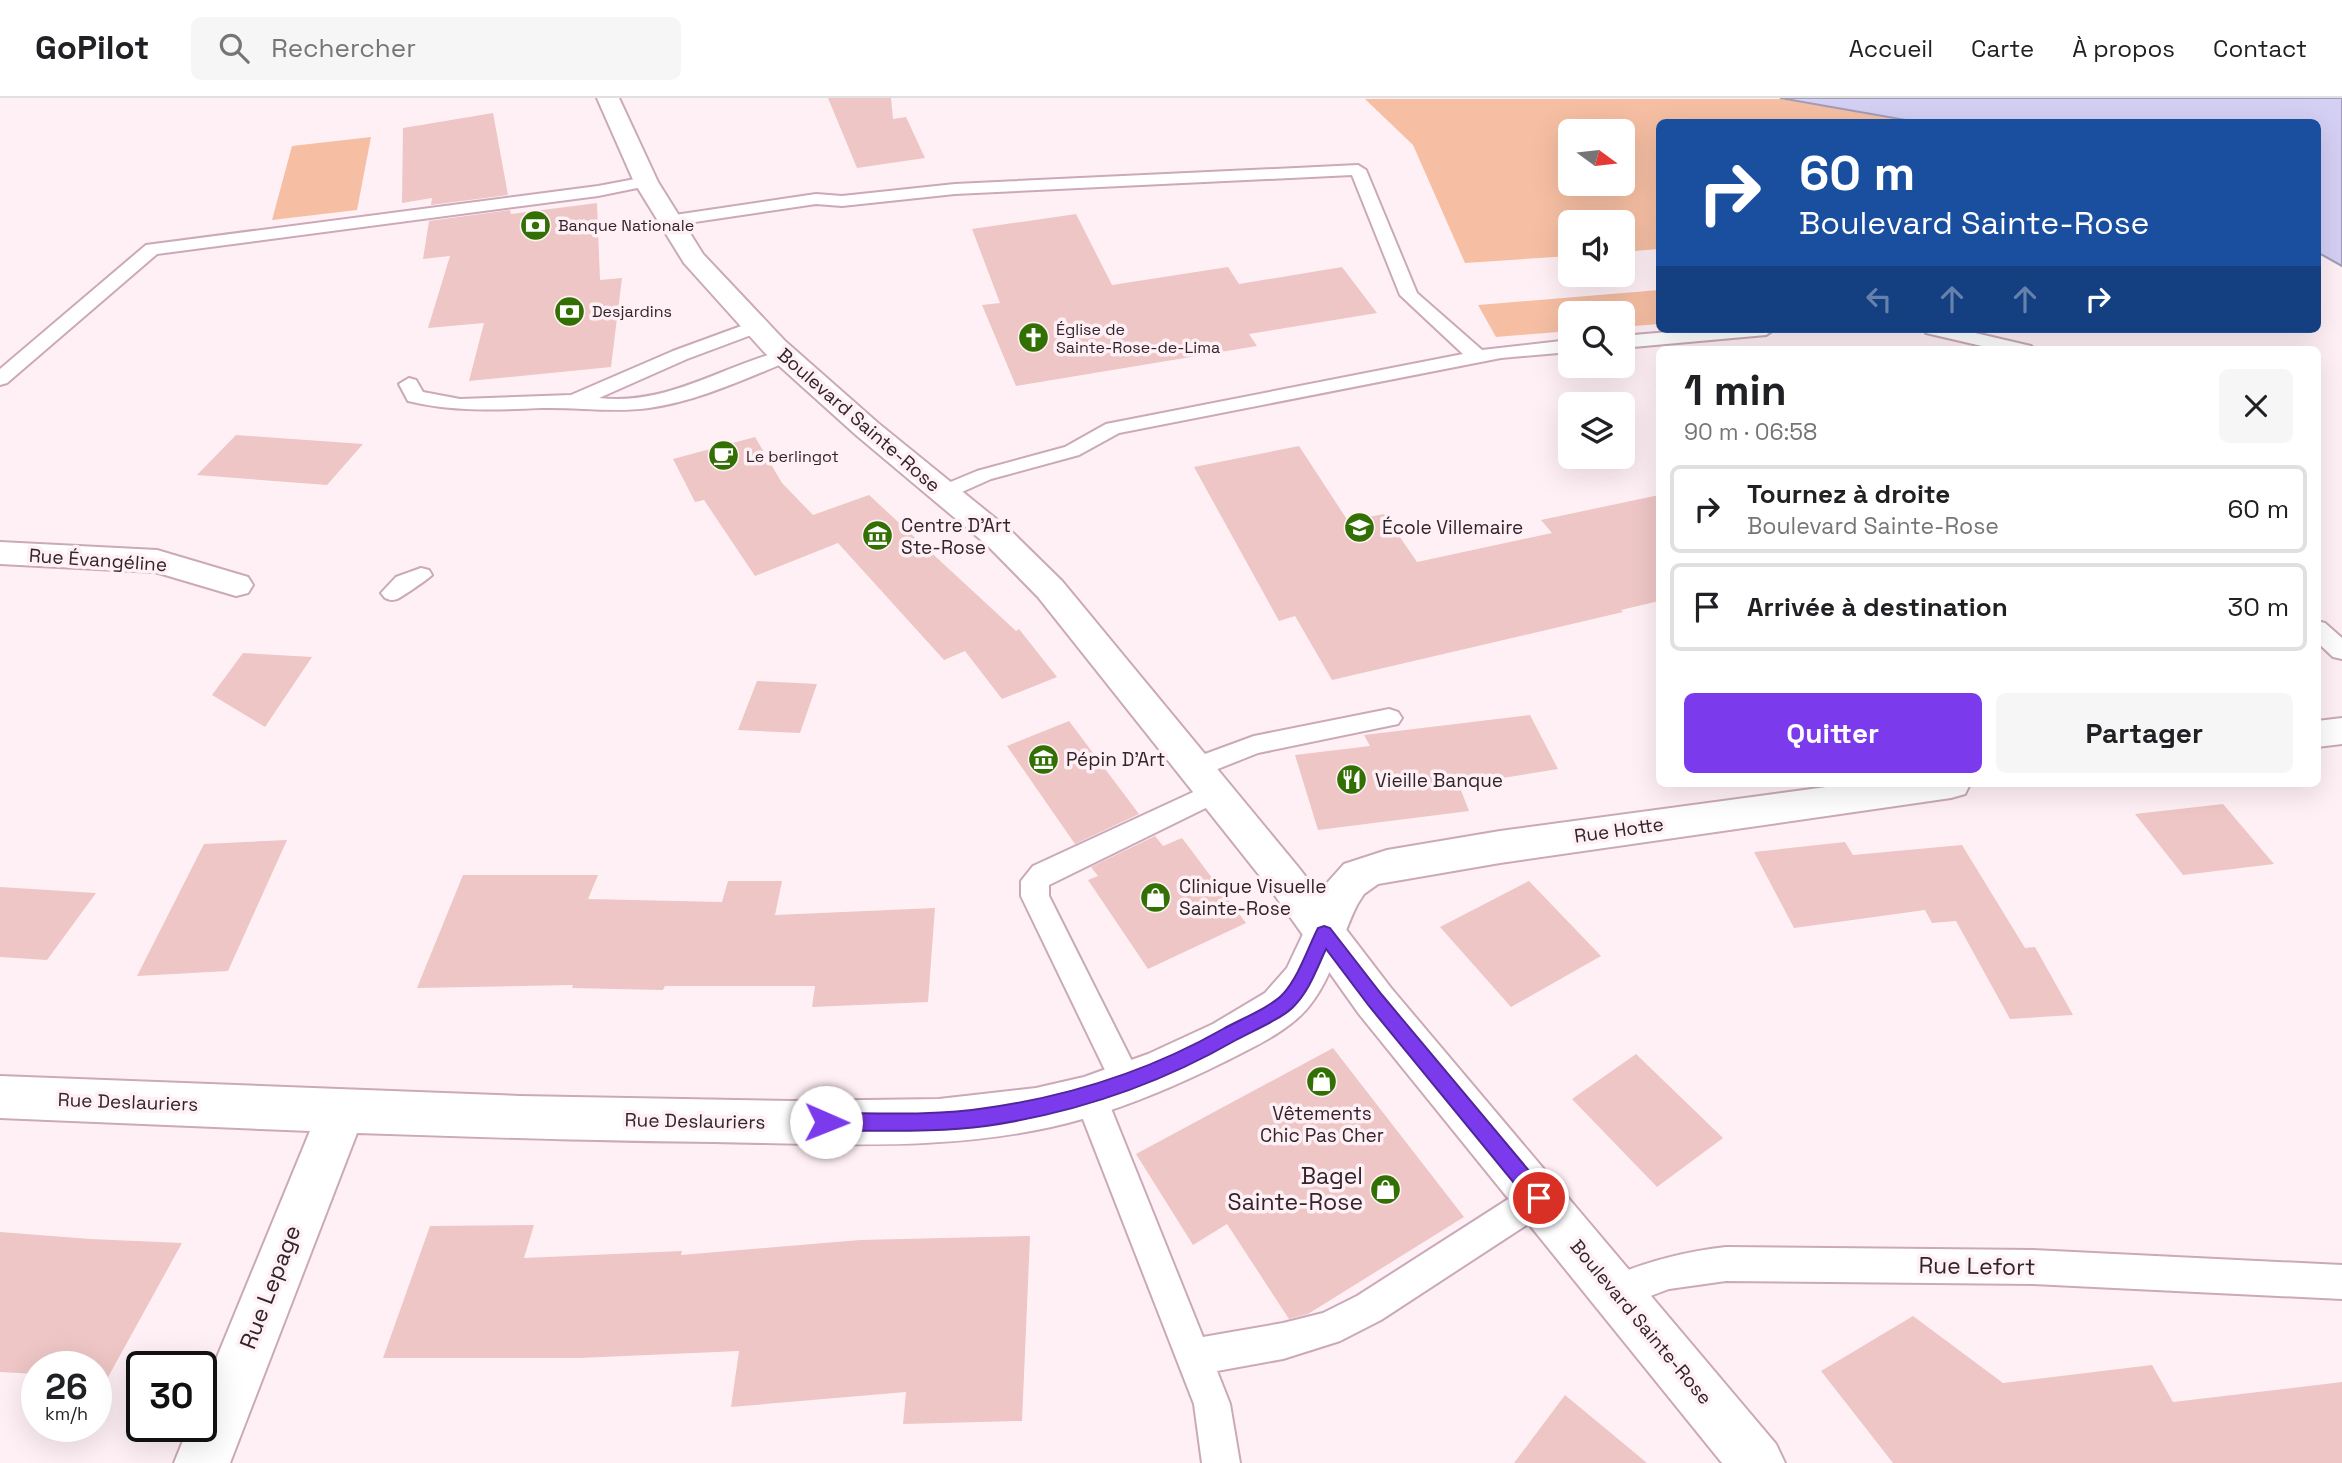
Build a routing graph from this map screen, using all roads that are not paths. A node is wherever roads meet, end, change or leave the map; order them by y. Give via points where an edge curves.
1 (608, 98) edge
2 (646, 182) junction
3 (668, 221) junction
4 (755, 327) junction
5 (1722, 333) edge
6 (1950, 333) edge
7 (1635, 341) edge
8 (2007, 346) edge
9 (1558, 347) edge
10 (785, 356) junction
11 (1478, 356) junction
12 (0, 379) edge
13 (409, 384) dead end
14 (575, 401) junction
15 (944, 492) junction
16 (0, 553) edge
17 (421, 575) dead end
18 (236, 585) dead end
19 (393, 593) dead end
20 (2321, 633) edge
21 (2342, 651) edge
22 (1389, 718) dead end
23 (2342, 731) edge
24 (2321, 734) edge
25 (1205, 780) junction
26 (1929, 787) edge
27 (1324, 933) junction
28 (1108, 1090) junction
29 (0, 1097) edge
30 (342, 1112) junction
31 (1539, 1198) junction
32 (2342, 1282) edge
33 (1616, 1292) junction
34 (1194, 1357) junction
35 (202, 1463) edge
36 (1221, 1463) edge
37 (1757, 1463) edge

1 - 2 street, Boulevard Sainte-Rose
2 - 3 street, Boulevard Sainte-Rose
2 - 12 lane via 152,249
3 - 4 street, Boulevard Sainte-Rose via 693,258
3 - 11 lane via 816,199 1358,170 1409,295
4 - 10 street, Boulevard Sainte-Rose
4 - 14 lane
5 - 7 lane
6 - 8 lane
9 - 11 lane
10 - 14 lane via 671,398 629,404
10 - 15 street, Boulevard Sainte-Rose
11 - 15 lane via 1114,428 1072,451 984,475
13 - 14 lane via 415,397 460,405
15 - 25 street, Boulevard Sainte-Rose via 1050,589
16 - 18 street, Rue Évangéline via 157,561
17 - 19 lane
20 - 21 lane
22 - 25 lane via 1254,745
23 - 24 street
25 - 27 street, Boulevard Sainte-Rose
25 - 28 lane via 1035,881 1035,896
26 - 27 street, Rue Hotte via 1487,847 1366,871 1348,881
27 - 28 street, Rue Deslauriers via 1303,980 1287,1002 1197,1053
27 - 31 street, Boulevard Sainte-Rose
28 - 30 street, Rue Deslauriers via 985,1117 872,1123
28 - 34 lane
29 - 30 street, Rue Deslauriers
30 - 35 street, Rue Lepage
31 - 33 street, Boulevard Sainte-Rose
31 - 34 lane via 1369,1308 1328,1329 1283,1342
32 - 33 lane, Rue Lefort via 2033,1266 1726,1264 1661,1273
33 - 37 street, Boulevard Sainte-Rose
34 - 36 lane via 1212,1404

